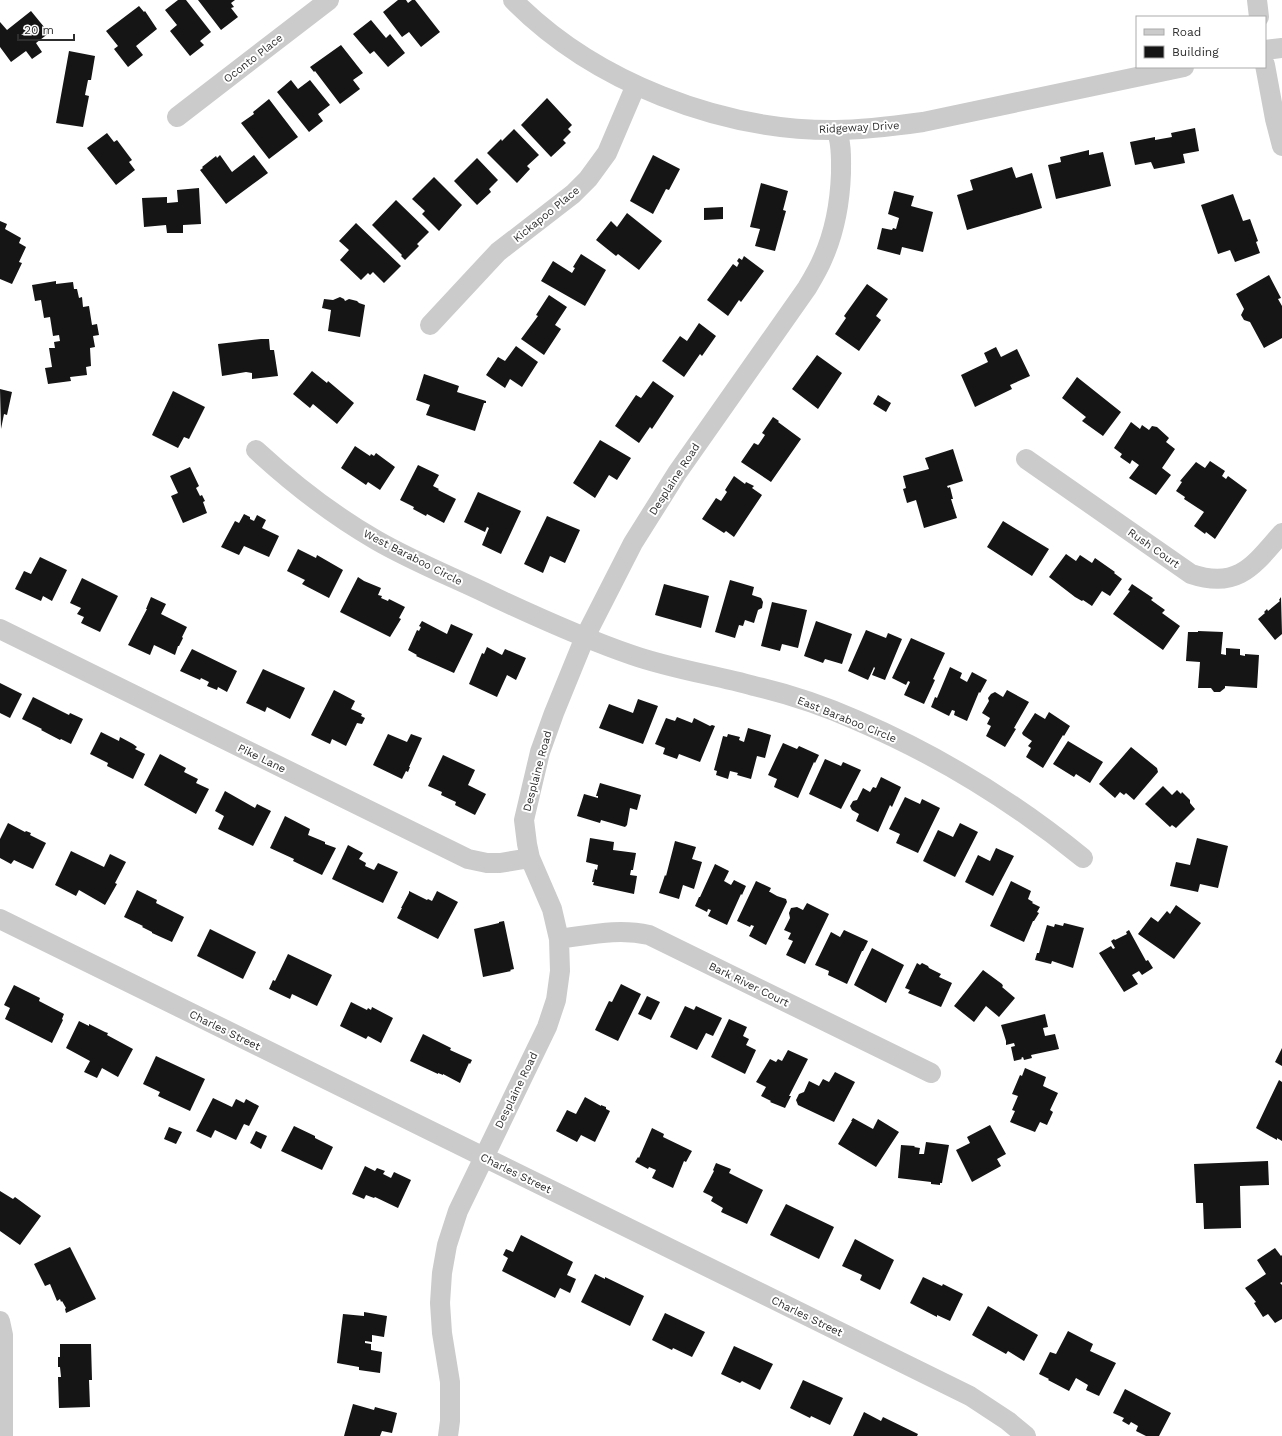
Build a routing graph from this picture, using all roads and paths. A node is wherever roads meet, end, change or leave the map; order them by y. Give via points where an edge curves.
1 (329, 0) edge
2 (513, 0) edge
3 (1257, 0) edge
4 (1259, 16) edge
5 (1282, 48) edge
6 (1266, 50) edge
7 (1179, 68) edge
8 (1266, 68) edge
9 (636, 85) junction
10 (177, 117) dead end
11 (836, 130) junction
12 (1282, 146) edge
13 (430, 325) dead end
14 (256, 450) dead end
15 (1026, 459) dead end
16 (1282, 533) edge
17 (0, 629) edge
18 (586, 637) junction
19 (530, 858) junction
20 (1083, 858) dead end
21 (0, 920) edge
22 (559, 939) junction
23 (931, 1073) dead end
24 (483, 1157) junction
25 (0, 1321) edge
26 (3, 1436) edge
27 (448, 1436) edge
28 (1026, 1436) edge

1 - 10 street, Oconto Place
2 - 9 street, Ridgeway Drive via 558,39
3 - 4 street
5 - 6 street
7 - 11 street, Ridgeway Drive via 923,122 883,128
8 - 12 street
9 - 11 street, Ridgeway Drive via 681,103 760,124
9 - 13 street, Kickapoo Place via 607,153 588,179 573,194 498,252
11 - 18 street, Desplaine Road via 839,136 841,163 840,197 833,232 824,257 807,288 676,473 633,543
14 - 18 street, West Baraboo Circle via 294,484 334,514 377,540 418,562
15 - 16 street, Rush Court via 1191,574 1204,578 1218,580 1243,572 1254,564
17 - 19 street, Pike Lane via 468,859 500,863
18 - 19 street, Desplaine Road via 540,752 524,820
18 - 20 street, East Baraboo Circle via 676,668 757,686 813,704 909,744 962,772 1012,804
19 - 22 street, Desplaine Road via 552,909
21 - 24 street, Charles Street
22 - 23 street, Bark River Court via 620,931 649,935
22 - 24 street, Desplaine Road via 560,971 556,1000 547,1027
24 - 27 street, Desplaine Road via 458,1210 447,1245 442,1273 442,1333 450,1382
24 - 28 street, Charles Street via 970,1396
25 - 26 street via 3,1335

